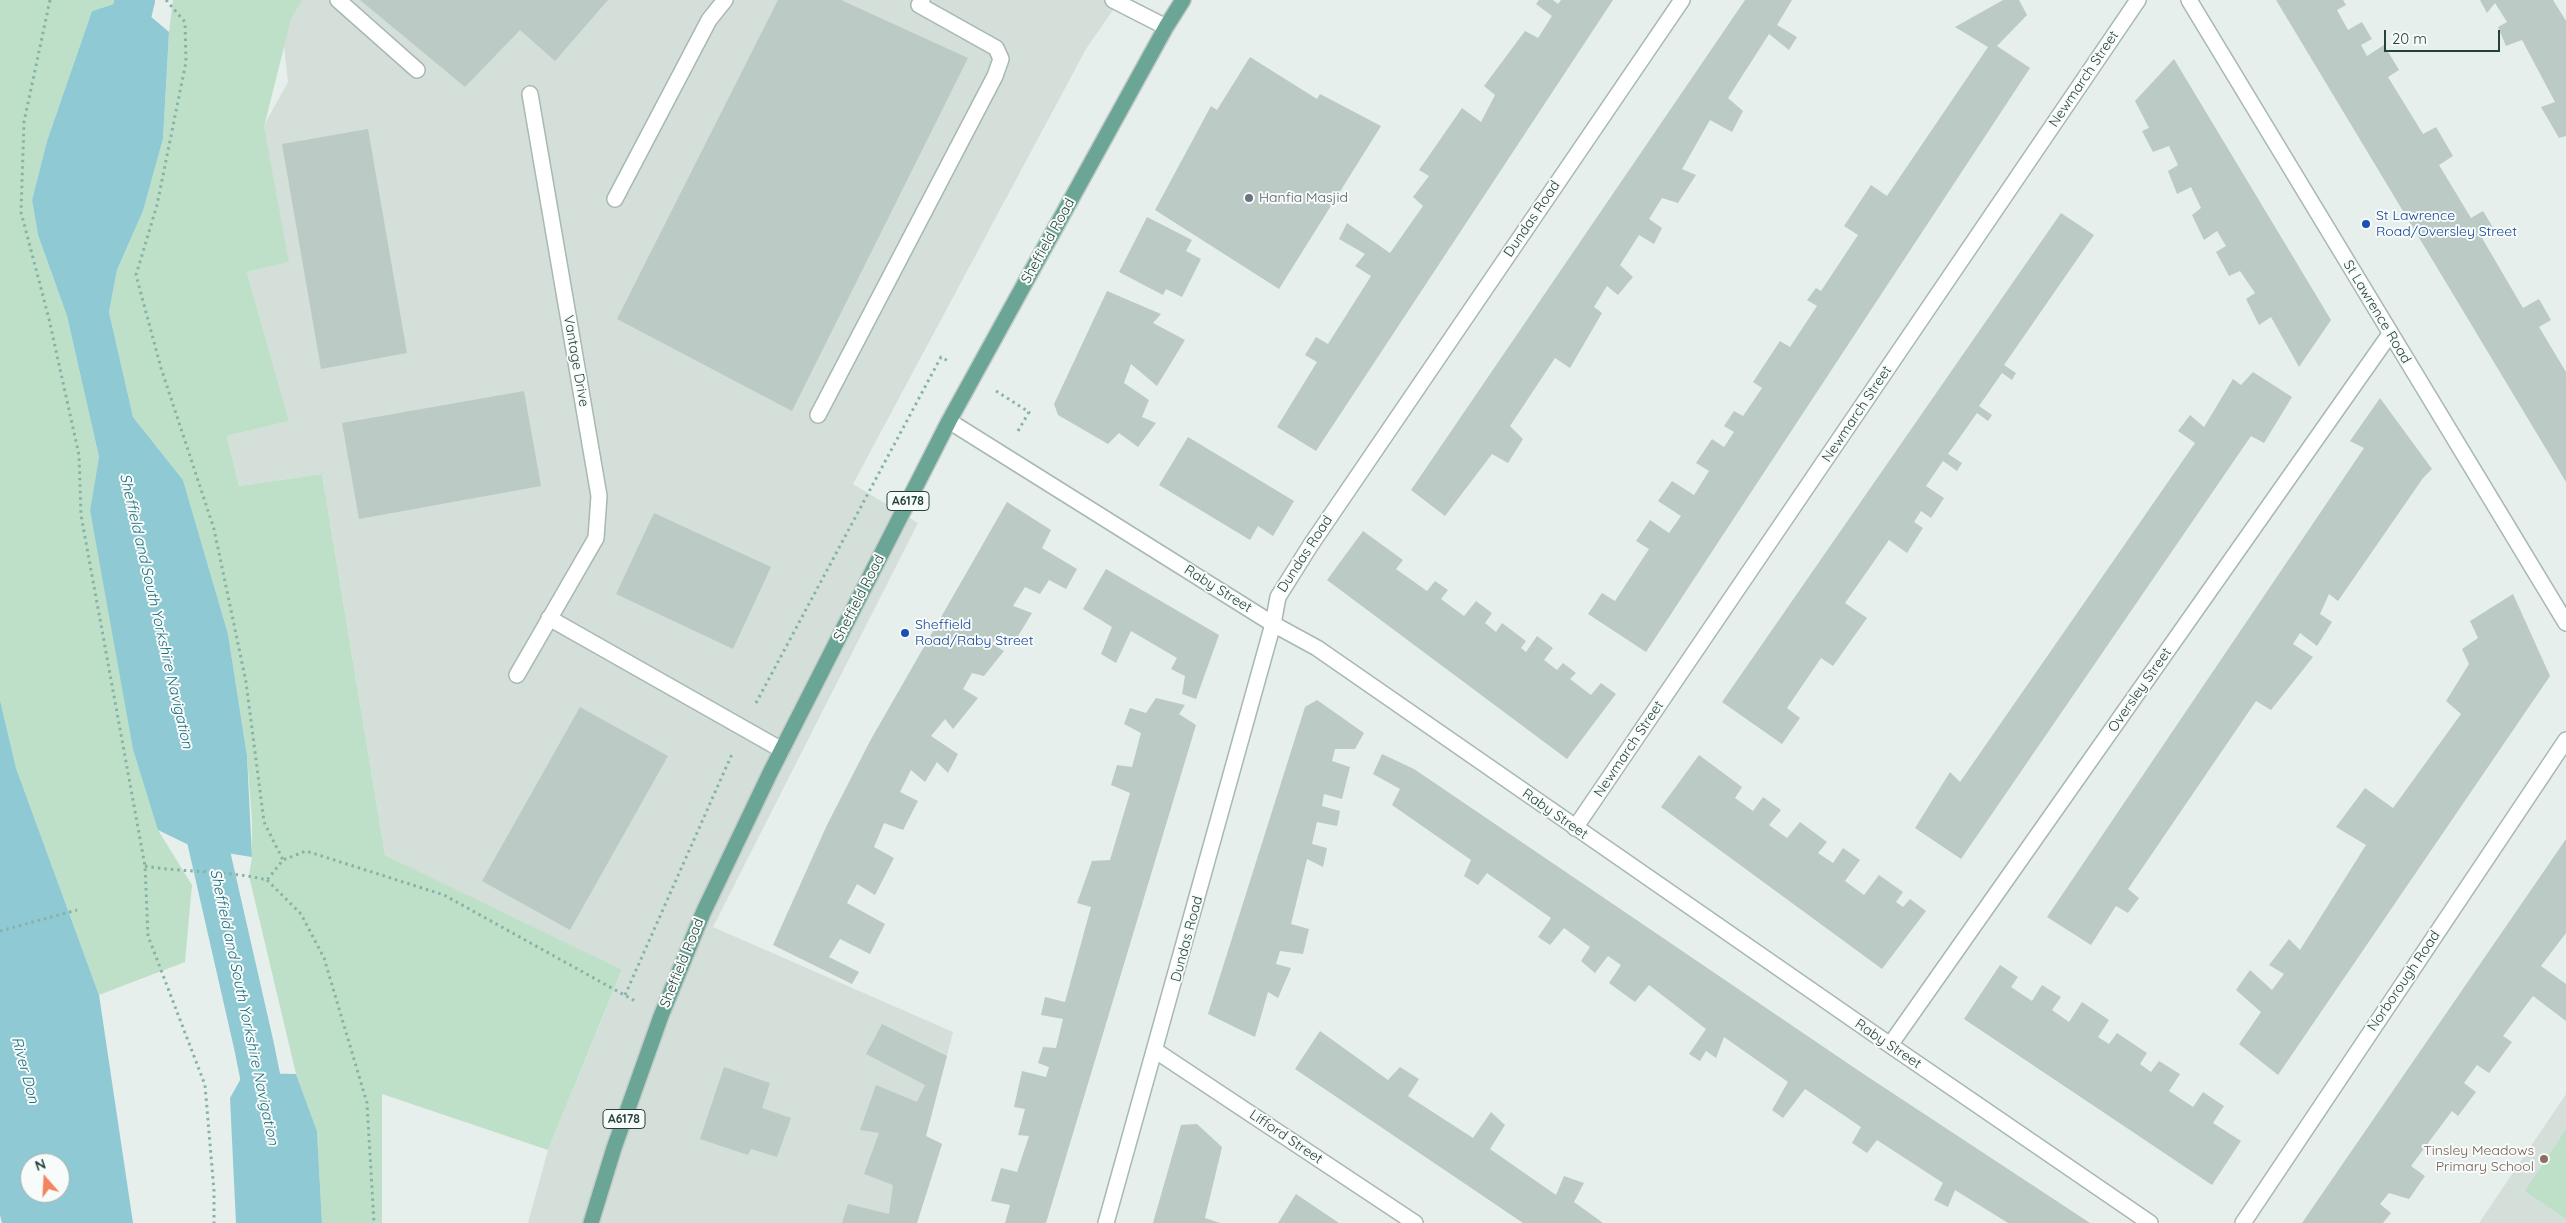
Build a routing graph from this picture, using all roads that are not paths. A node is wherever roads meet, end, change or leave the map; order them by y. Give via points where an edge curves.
1 (338, 0) edge
2 (725, 0) edge
3 (1113, 0) edge
4 (1183, 0) edge
5 (1682, 0) edge
6 (2138, 0) edge
7 (2189, 0) edge
8 (917, 2) edge
9 (1166, 27) junction
10 (417, 70) dead end
11 (530, 94) dead end
12 (615, 199) dead end
13 (2390, 334) junction
14 (818, 415) dead end
15 (949, 421) junction
16 (549, 618) junction
17 (2566, 623) edge
18 (1273, 624) junction
19 (517, 675) dead end
20 (2566, 740) edge
21 (782, 750) junction
22 (1575, 828) junction
23 (1890, 1045) junction
24 (1156, 1051) junction
25 (591, 1223) edge
26 (1106, 1223) edge
27 (1415, 1223) edge
28 (2150, 1223) edge
29 (2243, 1223) edge

1 - 10 street
2 - 12 street via 710,20
3 - 9 street
4 - 9 main road, Sheffield Road / A6178
5 - 18 street, Dundas Road via 1310,546 1278,597
6 - 22 street, Newmarch Street
7 - 13 street, St Lawrence Road
8 - 14 street via 996,48 1001,59
9 - 15 main road, Sheffield Road / A6178
11 - 16 street, Vantage Drive via 599,496 596,538
13 - 17 street, St Lawrence Road
13 - 23 street, Oversley Street
15 - 18 street, Raby Street
15 - 21 main road, Sheffield Road / A6178
16 - 19 street, Vantage Drive
16 - 21 street
18 - 22 street, Raby Street via 1317,648
18 - 24 street, Dundas Road
20 - 29 street, Norborough Road
21 - 25 main road, Sheffield Road / A6178 via 703,913 661,1016
22 - 23 street, Raby Street
23 - 28 street, Raby Street
24 - 26 street, Dundas Road
24 - 27 street, Lifford Street

